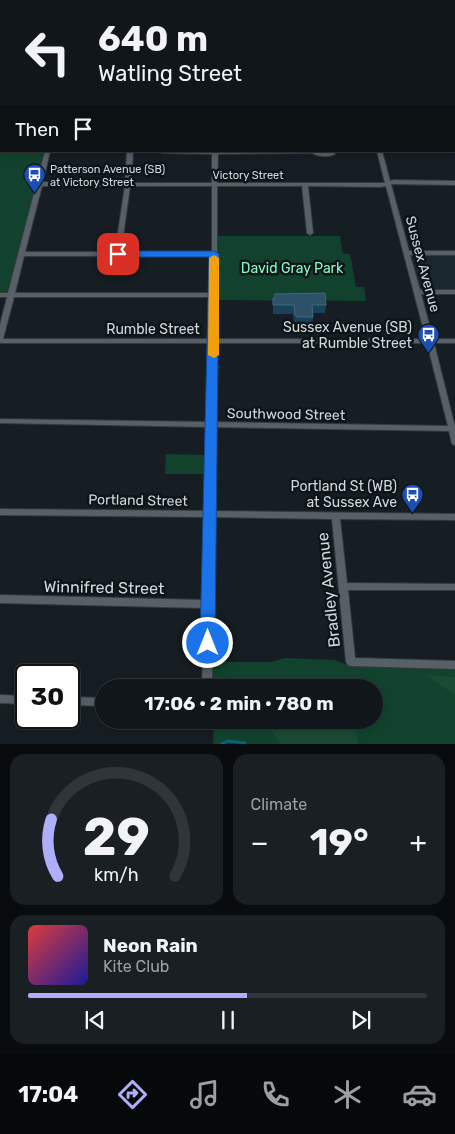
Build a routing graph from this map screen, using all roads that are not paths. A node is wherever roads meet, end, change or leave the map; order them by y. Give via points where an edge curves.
1 (48, 152) edge
2 (130, 152) edge
3 (215, 152) edge
4 (316, 152) edge
5 (331, 152) edge
6 (379, 152) edge
7 (313, 153) junction
8 (455, 183) edge
9 (41, 184) junction
10 (388, 184) junction
11 (128, 185) junction
12 (214, 185) junction
13 (305, 185) junction
14 (310, 233) dead end
15 (406, 253) junction
16 (455, 253) edge
17 (22, 254) junction
18 (118, 254) junction
19 (214, 254) junction
20 (417, 292) junction
21 (455, 292) edge
22 (0, 295) edge
23 (10, 295) junction
24 (214, 295) junction
25 (0, 340) edge
26 (214, 341) junction
27 (430, 341) junction
28 (455, 341) edge
29 (452, 418) edge
30 (0, 421) edge
31 (211, 425) junction
32 (452, 430) junction
33 (455, 442) edge
34 (0, 512) edge
35 (210, 515) junction
36 (336, 516) junction
37 (455, 517) edge
38 (343, 586) junction
39 (455, 587) edge
40 (0, 599) edge
41 (208, 604) junction
42 (455, 665) edge
43 (207, 679) edge
44 (0, 699) edge
45 (15, 700) edge
46 (80, 701) edge
47 (95, 702) edge

1 - 9 street
2 - 11 street
3 - 7 street
3 - 12 street
4 - 7 street
5 - 7 street via 330,155
6 - 10 street, Sussex Avenue
8 - 10 street, Victory Street
9 - 11 street, Victory Street
9 - 17 street
10 - 13 street, Victory Street
10 - 15 street, Sussex Avenue
11 - 12 street, Victory Street
11 - 18 street
12 - 13 street, Victory Street
12 - 19 street
13 - 14 street
15 - 16 street
15 - 20 street, Sussex Avenue
17 - 18 street
17 - 23 street
18 - 19 street
19 - 24 street
20 - 21 street
20 - 27 street, Sussex Avenue
22 - 23 street
23 - 24 street
23 - 25 street
24 - 26 street
25 - 26 street, Rumble Street
26 - 27 street, Rumble Street
26 - 31 street
27 - 28 street, Rumble Street
27 - 29 street, Sussex Avenue
29 - 32 street, Sussex Avenue
30 - 31 street, Southwood Street
31 - 32 street, Southwood Street
31 - 35 street
32 - 33 street, Sussex Avenue
34 - 35 street, Portland Street
35 - 36 street, Portland Street
35 - 41 street
36 - 37 street, Portland Street
36 - 38 street, Bradley Avenue
38 - 39 street
38 - 42 street, Bradley Avenue via 351,662
40 - 41 street, Winnifred Street
41 - 43 street
44 - 45 street
46 - 47 street

